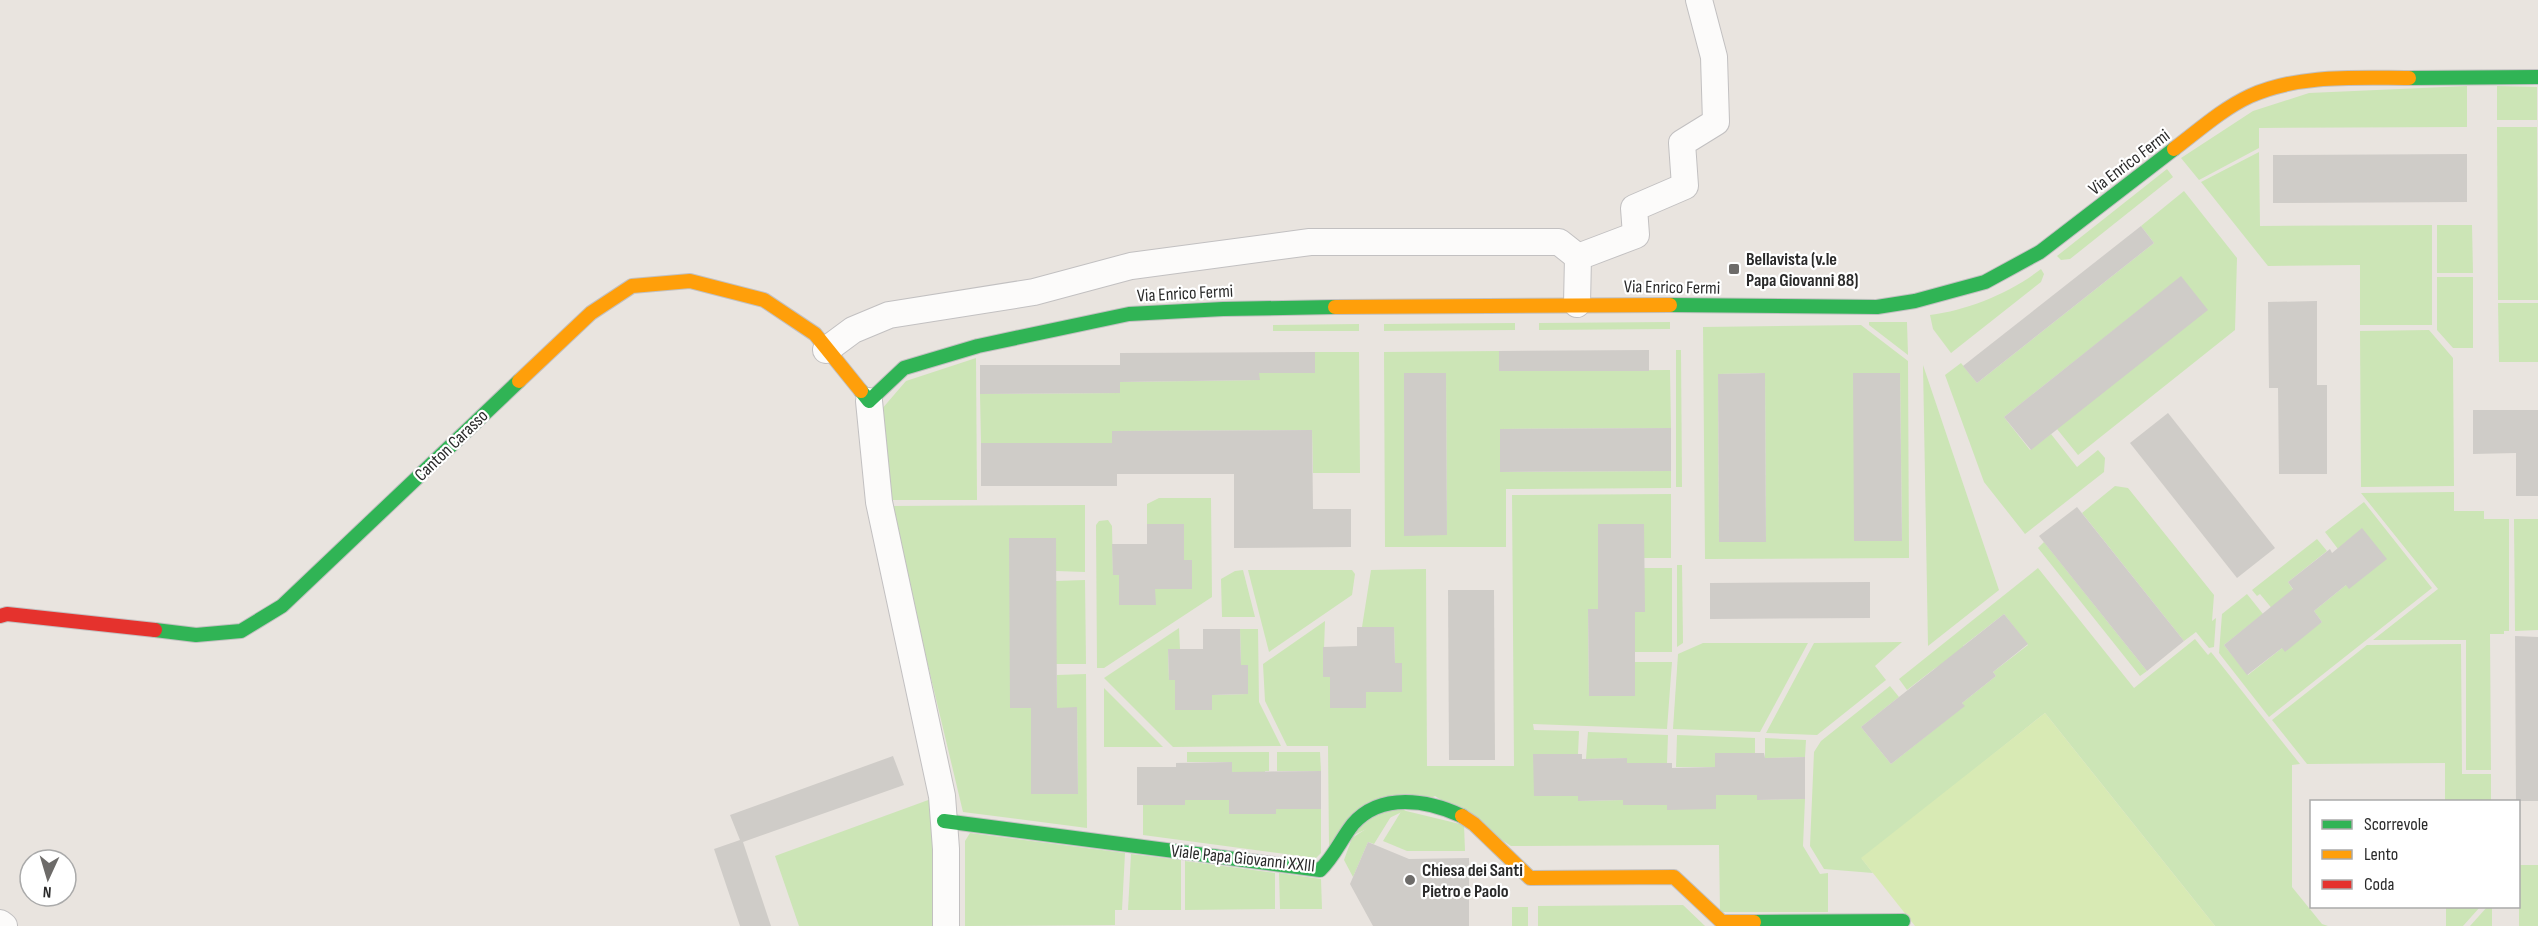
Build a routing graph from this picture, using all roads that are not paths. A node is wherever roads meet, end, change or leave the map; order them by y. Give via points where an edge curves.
1 (1700, 0) edge
2 (2538, 77) edge
3 (1578, 257) junction
4 (1577, 304) junction
5 (826, 350) junction
6 (869, 401) junction
7 (0, 616) edge
8 (944, 821) junction
9 (1903, 921) dead end
10 (0, 923) edge
11 (4, 926) edge
12 (946, 926) edge

1 - 3 street via 1714,57 1716,122 1682,143 1685,186 1634,208 1636,235
2 - 4 street, Via Enrico Fermi via 2333,78 2286,85 2250,96 2223,112 2040,252 1985,282 1915,301 1877,307
3 - 4 street
3 - 5 street via 1559,242 1310,242 1131,267 1034,292 889,315 853,330
4 - 6 street, Via Enrico Fermi via 1129,314 978,346 904,368
5 - 6 street, Canton Carasso
5 - 7 street, Canton Carasso via 815,334 764,300 690,281 632,286 591,313 282,606 241,631 196,635
6 - 8 street via 879,502 937,766
8 - 9 street, Viale Papa Giovanni XXIII via 1320,870 1359,817 1380,806 1404,802 1433,806 1468,819 1530,878 1674,877 1722,922
8 - 12 street
10 - 11 street

